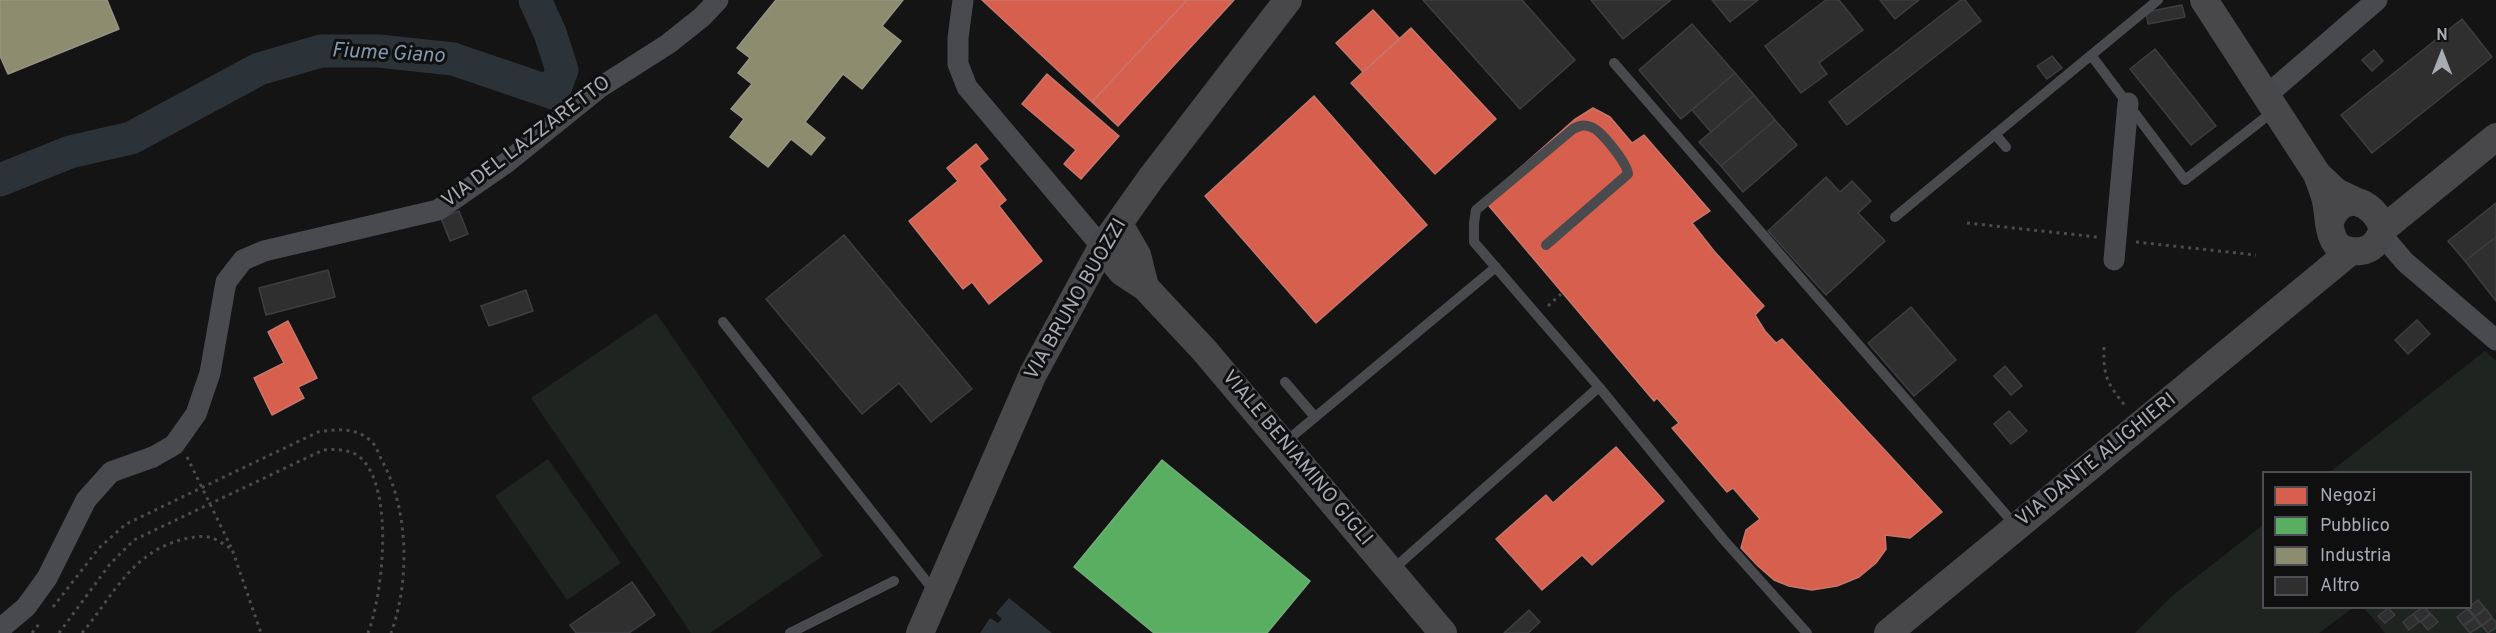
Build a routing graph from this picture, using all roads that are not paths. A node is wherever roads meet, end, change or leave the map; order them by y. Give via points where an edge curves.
1 (718, 0) edge
2 (963, 0) edge
3 (1288, 0) edge
4 (2158, 0) edge
5 (2204, 0) edge
6 (2377, 0) edge
7 (2091, 55) junction
8 (1614, 63) dead end
9 (2271, 102) junction
10 (2128, 103) junction
11 (1995, 134) junction
12 (2496, 137) edge
13 (2006, 147) dead end
14 (2317, 174) junction
15 (2422, 199) junction
16 (2361, 203) junction
17 (1895, 217) dead end
18 (1119, 224) junction
19 (2357, 237) junction
20 (1546, 245) dead end
21 (1102, 248) junction
22 (2114, 260) dead end
23 (1496, 267) junction
24 (1146, 287) junction
25 (723, 322) dead end
26 (2496, 340) edge
27 (1285, 382) dead end
28 (1599, 387) junction
29 (1315, 417) junction
30 (1283, 444) junction
31 (2017, 527) junction
32 (1391, 572) junction
33 (894, 581) dead end
34 (936, 593) junction
35 (0, 629) edge
36 (790, 633) edge
37 (920, 633) edge
38 (1443, 633) edge
39 (1807, 633) edge
40 (1888, 633) edge

1 - 35 street, VIA DEL LAZZARETTO via 668,44 599,88 438,210 264,251 243,260 226,282 210,373 196,414 174,445 153,458 111,471 86,500 47,579 26,607
2 - 21 street via 958,64 967,87
3 - 18 street, VIA BRUNO BUOZZI
4 - 7 lane
5 - 9 street
6 - 9 street
7 - 10 lane
7 - 11 lane
8 - 31 lane
9 - 10 lane via 2185,180
9 - 14 street
10 - 22 street via 2118,159
11 - 13 lane
11 - 17 lane
12 - 15 street, VIA DANTE ALIGHIERI
14 - 16 street via 2336,192
14 - 19 street via 2325,200
15 - 16 street, VIA DANTE ALIGHIERI
15 - 19 street, VIA DANTE ALIGHIERI
16 - 19 street via 2373,211
16 - 19 street, VIA DANTE ALIGHIERI via 2347,202 2332,214
18 - 21 street, VIA BRUNO BUOZZI
18 - 24 street, VIALE BENIAMINO GIGLI via 1137,255
19 - 26 street via 2405,262
19 - 31 street, VIA DANTE ALIGHIERI via 2305,289
20 - 23 lane via 1628,174 1624,162 1593,127 1582,125 1573,129 1476,210 1474,242
21 - 24 street, VIALE BENIAMINO GIGLI via 1122,272
21 - 34 street, VIA BRUNO BUOZZI via 1033,374
23 - 28 lane
23 - 29 lane
24 - 30 street, VIALE BENIAMINO GIGLI
25 - 34 lane
27 - 29 lane
28 - 32 lane
28 - 39 lane via 1723,539
29 - 30 lane
30 - 32 street, VIALE BENIAMINO GIGLI
31 - 40 street, VIA DANTE ALIGHIERI
32 - 38 street, VIALE BENIAMINO GIGLI
33 - 36 lane
34 - 37 street, VIA BRUNO BUOZZI

